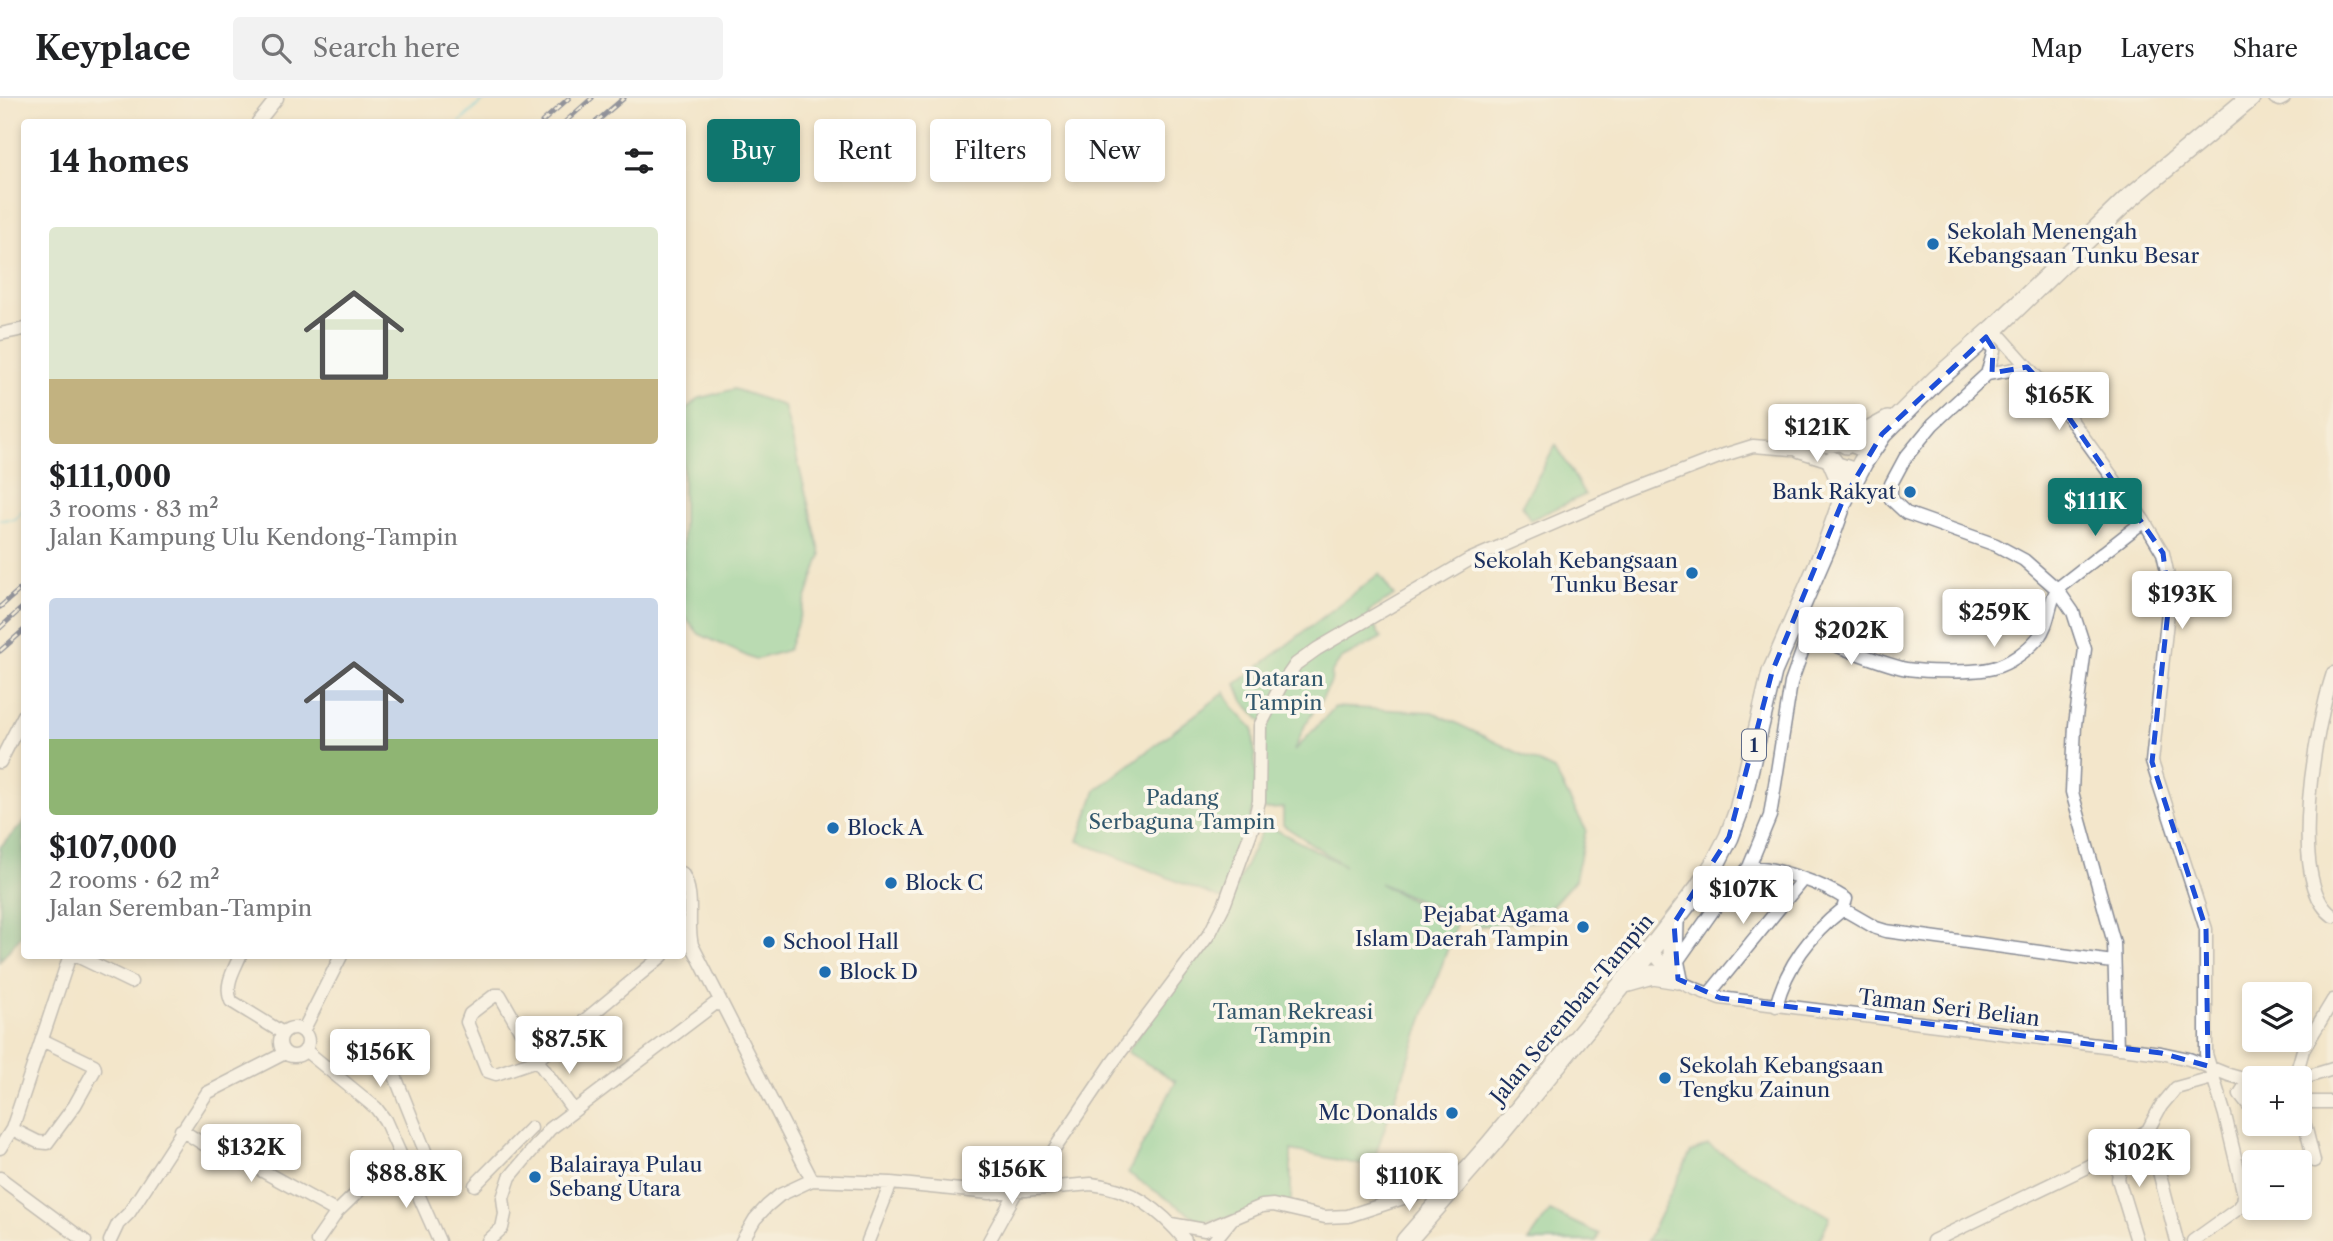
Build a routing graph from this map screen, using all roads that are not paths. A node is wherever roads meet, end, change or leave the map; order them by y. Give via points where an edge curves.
1 (277, 98) edge
2 (2250, 98) edge
3 (2275, 98) edge
4 (2284, 98) edge
5 (260, 119) edge
6 (21, 330) edge
7 (1990, 333) junction
8 (0, 334) edge
9 (2027, 367) junction
10 (1987, 374) junction
11 (1903, 411) junction
12 (1846, 444) junction
13 (1792, 449) junction
14 (1869, 453) junction
15 (1832, 461) junction
16 (1858, 470) junction
17 (1843, 500) junction
18 (2144, 521) junction
19 (2057, 589) junction
20 (1799, 631) junction
21 (2333, 673) edge
22 (21, 721) edge
23 (0, 762) edge
24 (1749, 867) junction
25 (1803, 879) junction
26 (686, 885) edge
27 (1844, 904) junction
28 (2333, 916) edge
29 (1674, 923) junction
30 (686, 935) edge
31 (1648, 955) junction
32 (70, 959) edge
33 (81, 959) edge
34 (239, 959) edge
35 (339, 959) edge
36 (658, 959) edge
37 (2113, 962) junction
38 (1673, 972) junction
39 (131, 982) dead end
40 (1624, 984) junction
41 (1709, 994) junction
42 (720, 1000) junction
43 (2333, 1000) edge
44 (1776, 1006) junction
45 (303, 1031) junction
46 (283, 1033) junction
47 (43, 1040) junction
48 (2117, 1048) junction
49 (305, 1050) junction
50 (285, 1052) junction
51 (537, 1060) junction
52 (391, 1066) dead end
53 (2300, 1066) edge
54 (2333, 1069) edge
55 (2210, 1072) junction
56 (2312, 1075) edge
57 (2242, 1079) edge
58 (2333, 1102) edge
59 (2312, 1103) edge
60 (2242, 1110) edge
61 (574, 1111) junction
62 (2225, 1115) junction
63 (531, 1128) dead end
64 (12, 1129) junction
65 (181, 1130) junction
66 (2149, 1134) junction
67 (2308, 1136) edge
68 (0, 1148) edge
69 (2314, 1161) dead end
70 (404, 1166) junction
71 (490, 1170) junction
72 (0, 1178) edge
73 (1460, 1179) junction
74 (812, 1180) junction
75 (891, 1183) junction
76 (475, 1185) dead end
77 (505, 1190) junction
78 (1021, 1191) junction
79 (990, 1193) junction
80 (337, 1212) junction
81 (1171, 1224) junction
82 (996, 1227) junction
83 (1206, 1235) edge
84 (85, 1241) edge
85 (110, 1241) edge
86 (317, 1241) edge
87 (439, 1241) edge
88 (488, 1241) edge
89 (742, 1241) edge
90 (868, 1241) edge
91 (989, 1241) edge
92 (1185, 1241) edge
93 (1406, 1241) edge
94 (1933, 1241) edge
95 (2137, 1241) edge
96 (2177, 1241) edge
97 (2193, 1241) edge

1 - 5 street
2 - 7 highway, Jalan Seremban-Tampin / 1 via 2126,201
3 - 4 street
6 - 8 street
7 - 9 street
7 - 10 street via 1994,351
7 - 11 highway, Jalan Seremban-Tampin / 1
9 - 10 street
9 - 18 street via 2056,399
10 - 19 street via 1933,424 1905,458 1891,484 1891,499 1906,513 1996,545 2024,560
11 - 12 highway
11 - 14 highway, Jalan Seremban-Tampin / 1
12 - 13 street
12 - 14 street
13 - 15 street
13 - 78 street via 1753,446 1724,455 1469,560 1296,664 1260,726 1259,801 1218,918
14 - 16 highway, Jalan Seremban-Tampin / 1
15 - 16 street
15 - 17 highway
16 - 17 highway, Jalan Seremban-Tampin / 1
17 - 20 highway, Jalan Seremban-Tampin / 1
18 - 19 street
18 - 55 street via 2163,553 2169,602 2152,762 2206,929
19 - 20 street via 2039,637 2020,655 1993,668 1904,668
19 - 37 street via 2073,612 2085,649 2072,792 2114,943
20 - 24 street via 1770,816
20 - 29 highway, Jalan Seremban-Tampin / 1 via 1772,672 1729,837
21 - 28 street via 2314,751 2308,815 2310,868 2317,898
22 - 23 street
24 - 25 street
24 - 38 street via 1714,909
25 - 27 street
25 - 41 street
26 - 30 street via 691,901
27 - 37 street via 1886,931
27 - 44 street via 1793,961
29 - 31 highway, Jalan Seremban-Tampin / 1
29 - 38 highway
30 - 42 street
31 - 38 street, Taman Seri Belian
31 - 40 highway, Jalan Seremban-Tampin / 1
32 - 47 street
33 - 39 street
34 - 46 street via 229,980 231,1001
35 - 45 street
36 - 51 street
37 - 48 street
38 - 40 highway
38 - 41 street, Taman Seri Belian
40 - 73 highway, Jalan Seremban-Tampin / 1
41 - 44 street, Taman Seri Belian
42 - 61 street
42 - 74 street
43 - 53 street via 2303,1050
44 - 48 street, Taman Seri Belian
45 - 46 street via 290,1028
45 - 49 street
46 - 50 street via 280,1041
47 - 64 street
47 - 64 street via 95,1069 47,1143
48 - 55 street, Taman Seri Belian via 2189,1059
49 - 50 street via 293,1056
49 - 70 street via 376,1108 393,1135
50 - 65 street via 206,1093
51 - 51 street via 500,995 470,1014 467,1022 486,1071 496,1074
51 - 61 street
52 - 70 street via 427,1156
54 - 56 street
55 - 57 street, Taman Seri Belian
55 - 62 street
55 - 66 street via 2176,1088 2161,1106
58 - 59 street
60 - 62 street
61 - 77 street via 550,1129 510,1177
62 - 97 street via 2243,1202
63 - 71 street
64 - 68 street
65 - 80 street
65 - 85 street
66 - 94 street
66 - 95 street via 2120,1169 2118,1179
66 - 96 street
67 - 69 street
70 - 80 street via 365,1185
70 - 87 street
71 - 76 street
71 - 77 street
72 - 84 street
73 - 83 street via 1348,1216 1325,1217 1262,1206
73 - 93 highway, Jalan Seremban-Tampin / 1
74 - 75 street
74 - 89 street via 767,1206
75 - 79 street
75 - 90 street
77 - 88 street via 502,1228
78 - 79 street
78 - 81 street via 1108,1185 1147,1204
78 - 82 street
79 - 82 street
80 - 86 street
81 - 83 street
81 - 92 street
82 - 91 street
83 - 92 street via 1188,1233

